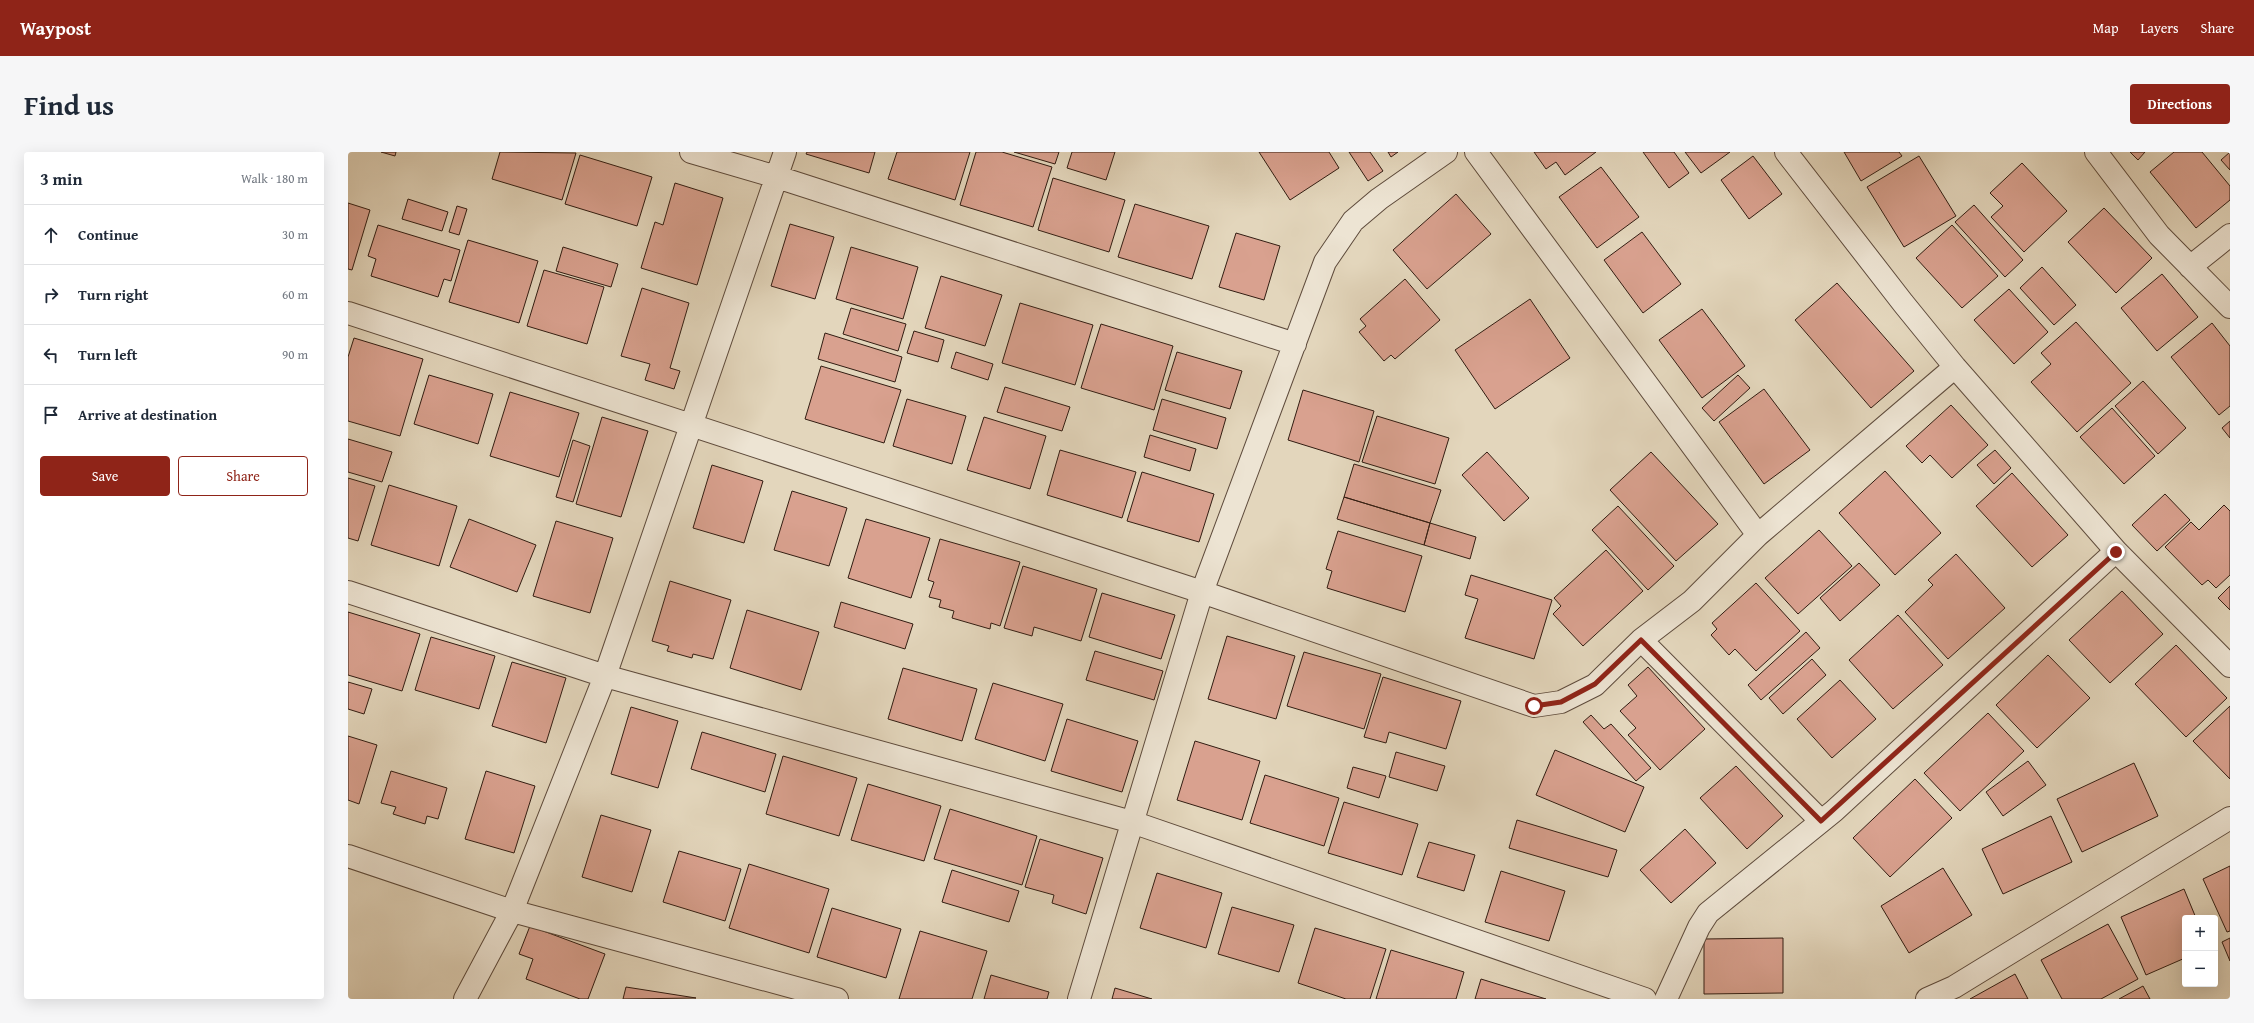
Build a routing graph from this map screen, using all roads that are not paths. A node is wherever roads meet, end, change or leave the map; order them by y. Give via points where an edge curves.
1 (691, 152) edge
2 (785, 152) edge
3 (1446, 152) edge
4 (1476, 152) edge
5 (1786, 152) edge
6 (2096, 152) edge
7 (777, 177) junction
8 (2230, 235) edge
9 (2190, 267) junction
10 (2230, 307) edge
11 (348, 313) edge
12 (1295, 344) junction
13 (1955, 367) junction
14 (691, 425) junction
15 (1758, 535) junction
16 (2116, 552) junction
17 (348, 592) edge
18 (1202, 592) junction
19 (1641, 640) junction
20 (2230, 666) edge
21 (605, 676) junction
22 (2230, 818) edge
23 (1821, 821) junction
24 (1132, 822) junction
25 (348, 856) edge
26 (512, 911) junction
27 (465, 999) edge
28 (836, 999) edge
29 (1079, 999) edge
30 (1645, 999) edge
31 (1666, 999) edge
32 (1927, 999) edge

1 - 7 street
2 - 7 street
3 - 12 street via 1379,199 1354,222 1326,262
4 - 15 street
5 - 13 street via 1902,303
6 - 9 street via 2160,235
7 - 12 street
7 - 14 street
8 - 9 street
9 - 10 street
11 - 14 street
12 - 18 street
13 - 15 street
13 - 16 street
14 - 18 street
14 - 21 street
15 - 19 street via 1692,602
16 - 20 street
16 - 23 street
17 - 21 street
18 - 19 street via 1534,706 1561,702 1595,684
18 - 24 street
19 - 23 street
21 - 24 street
21 - 26 street
22 - 32 street via 1954,987
23 - 31 street via 1708,913 1699,926
24 - 29 street
24 - 30 street
25 - 26 street
26 - 27 street
26 - 28 street

